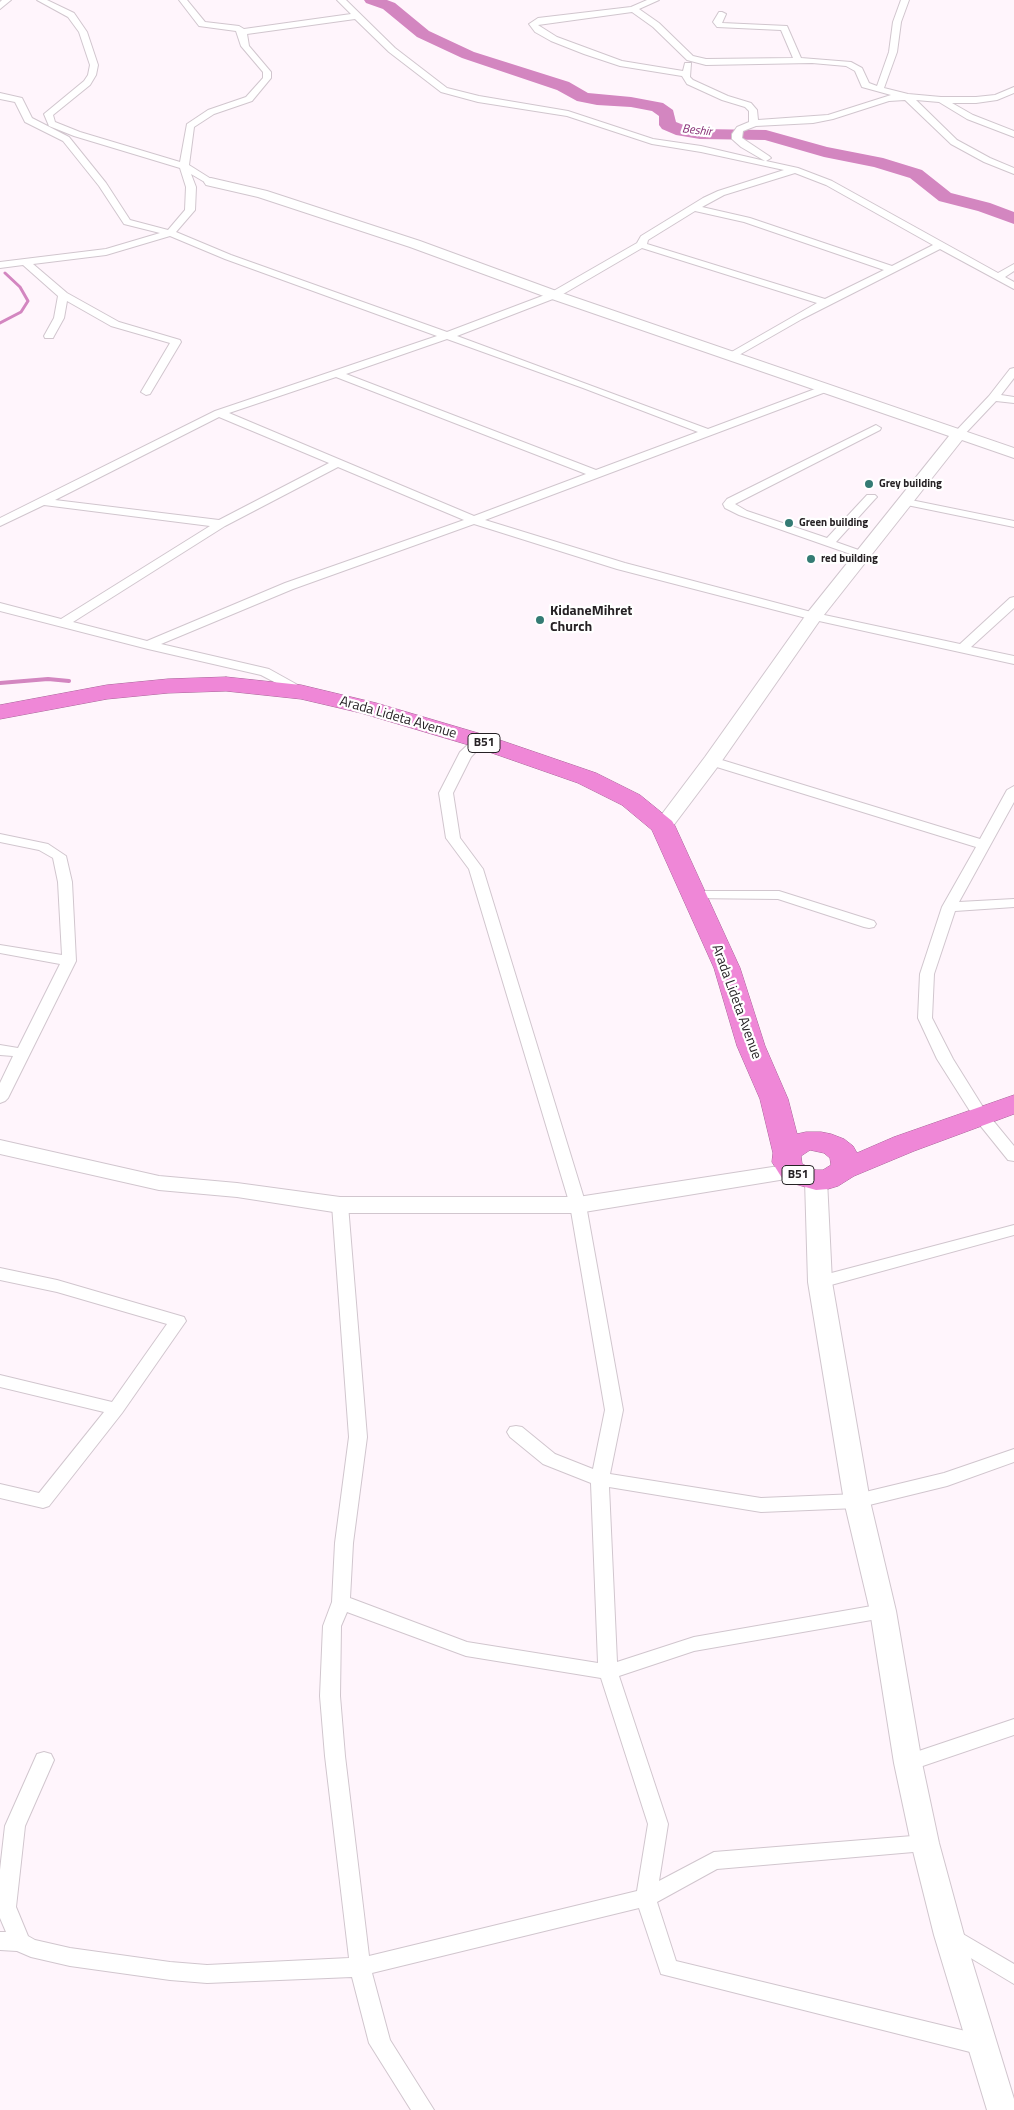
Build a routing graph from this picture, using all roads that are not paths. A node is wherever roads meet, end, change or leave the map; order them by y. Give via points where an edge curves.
1 (7, 0) edge
2 (41, 0) edge
3 (183, 0) edge
4 (341, 0) edge
5 (655, 0) edge
6 (905, 0) edge
7 (0, 6) edge
8 (634, 9) junction
9 (722, 14) dead end
10 (357, 16) junction
11 (242, 32) junction
12 (690, 58) junction
13 (798, 60) junction
14 (686, 74) junction
15 (880, 88) junction
16 (1014, 90) edge
17 (0, 96) edge
18 (907, 97) junction
19 (941, 100) junction
20 (754, 123) junction
21 (1014, 134) edge
22 (778, 165) junction
23 (184, 166) junction
24 (795, 170) junction
25 (1014, 170) edge
26 (211, 182) joint
27 (694, 208) junction
28 (170, 233) junction
29 (641, 245) junction
30 (940, 246) junction
31 (25, 262) junction
32 (0, 265) edge
33 (1014, 267) edge
34 (894, 270) junction
35 (998, 277) junction
36 (1014, 286) edge
37 (63, 295) junction
38 (554, 295) junction
39 (827, 302) junction
40 (49, 336) dead end
41 (447, 336) junction
42 (732, 356) junction
43 (1014, 370) edge
44 (337, 374) junction
45 (827, 388) junction
46 (146, 392) dead end
47 (993, 398) junction
48 (1014, 400) edge
49 (219, 413) junction
50 (876, 428) dead end
51 (707, 432) junction
52 (958, 435) junction
53 (1014, 453) edge
54 (338, 463) junction
55 (595, 474) junction
56 (872, 497) dead end
57 (45, 502) junction
58 (906, 502) junction
59 (474, 520) junction
60 (0, 524) edge
61 (221, 524) junction
62 (1014, 524) edge
63 (829, 543) junction
64 (863, 555) junction
65 (1014, 602) edge
66 (0, 607) edge
67 (814, 616) junction
68 (64, 622) junction
69 (148, 645) junction
70 (963, 648) junction
71 (1014, 660) edge
72 (301, 692) junction
73 (0, 712) edge
74 (480, 741) junction
75 (712, 761) junction
76 (1014, 790) edge
77 (1010, 804) edge
78 (664, 826) junction
79 (0, 838) edge
80 (985, 845) junction
81 (694, 895) junction
82 (1014, 903) edge
83 (949, 907) junction
84 (869, 924) dead end
85 (0, 949) edge
86 (69, 962) junction
87 (0, 1050) edge
88 (23, 1054) junction
89 (0, 1098) edge
90 (774, 1099) junction
91 (1014, 1104) edge
92 (980, 1115) junction
93 (0, 1147) edge
94 (833, 1152) junction
95 (1014, 1156) edge
96 (798, 1168) junction
97 (340, 1205) junction
98 (578, 1205) junction
99 (1014, 1230) edge
100 (0, 1274) edge
101 (820, 1282) junction
102 (0, 1381) edge
103 (116, 1409) junction
104 (516, 1432) dead end
105 (1014, 1455) edge
106 (600, 1479) junction
107 (0, 1491) edge
108 (856, 1501) junction
109 (341, 1602) junction
110 (883, 1611) junction
111 (608, 1672) junction
112 (1014, 1727) edge
113 (44, 1760) dead end
114 (908, 1763) junction
115 (925, 1843) junction
116 (646, 1898) junction
117 (949, 1935) junction
118 (10, 1941) edge
119 (360, 1967) junction
120 (1014, 1975) edge
121 (982, 2045) junction
122 (423, 2110) edge
123 (1002, 2110) edge

1 - 7 street
2 - 23 street via 71,15 84,32 94,65 87,83 48,114 52,124
3 - 11 street via 202,24
4 - 10 street
5 - 8 street
6 - 15 street via 897,22 893,52
8 - 12 street
8 - 14 street via 533,24 554,40 587,52 620,62
9 - 13 street via 717,22 720,24 784,28
10 - 11 street
10 - 22 street via 392,50 444,90 568,114 652,141
11 - 23 street via 245,46 267,72 267,78 248,99 211,112 190,126
12 - 13 street via 719,62
12 - 14 street
13 - 15 street via 848,64 859,70 863,83
14 - 20 street via 694,85 748,105 753,110
15 - 18 street
16 - 19 street via 996,97
17 - 28 street via 19,100 28,120 66,139 103,185 127,222
18 - 19 street
18 - 20 street via 888,98 813,120
18 - 25 street via 954,142
19 - 21 street via 970,117
20 - 22 street via 740,129 737,139
22 - 24 street
23 - 26 street
23 - 28 street via 191,187 190,210
24 - 27 street via 722,193
24 - 30 street via 829,183
26 - 38 street via 262,194 414,244
27 - 29 street via 644,238
27 - 34 street via 747,220
28 - 31 street via 106,252
28 - 41 street
29 - 38 street
29 - 39 street
30 - 34 street
30 - 35 street
31 - 32 street
31 - 37 street
33 - 35 street
34 - 39 street
35 - 36 street
37 - 40 street via 59,318
37 - 46 street via 115,324 176,342
38 - 41 street
38 - 42 street
39 - 42 street
41 - 44 street
41 - 51 street
42 - 45 street
43 - 47 street
44 - 49 street
44 - 55 street
45 - 51 street
45 - 52 street
47 - 48 street
47 - 52 street
49 - 54 street
49 - 57 street
50 - 63 street via 731,501 731,508
51 - 55 street
52 - 53 street
52 - 58 street
54 - 59 street
54 - 61 street
55 - 59 street
56 - 63 street
57 - 60 street
57 - 61 street
58 - 62 street
58 - 64 street
59 - 67 street via 620,566
59 - 69 street via 289,586
61 - 68 street
63 - 64 street
64 - 67 street
65 - 70 street
66 - 68 street
67 - 70 street
67 - 75 street
68 - 69 street
69 - 72 street via 265,672
70 - 71 street
72 - 73 highway, Arada Lideta Avenue / B51 via 226,684 168,686 106,692
72 - 74 highway, Arada Lideta Avenue / B51
74 - 78 highway, Arada Lideta Avenue / B51 via 587,778 631,800
74 - 98 street via 465,755 446,793 453,838 476,869
75 - 78 street
75 - 80 street
76 - 77 street
77 - 80 street
78 - 81 highway, Arada Lideta Avenue / B51
79 - 86 street via 43,847 59,856 65,882
80 - 83 street
81 - 84 street via 780,895
81 - 90 highway, Arada Lideta Avenue / B51 via 727,968 751,1046
82 - 83 street
83 - 92 street via 927,974 925,1018 945,1060
85 - 86 street
86 - 88 street
87 - 88 street
88 - 89 street
90 - 94 highway, Arada Lideta Avenue / B51
90 - 96 highway, Arada Lideta Avenue / B51
91 - 92 highway, B51
92 - 94 highway, B51 via 904,1144
92 - 95 street
93 - 97 street via 159,1183
94 - 96 highway, B51 via 806,1141 794,1146
94 - 96 highway, B51 via 837,1175 828,1179
96 - 98 street
96 - 101 street
97 - 98 street
97 - 109 street via 358,1437 344,1543
98 - 106 street via 614,1410
99 - 101 street
100 - 103 street via 57,1286 178,1321
101 - 108 street
102 - 103 street
103 - 107 street via 43,1501
104 - 106 street via 549,1459
105 - 108 street via 947,1479
106 - 108 street via 761,1505
106 - 111 street
108 - 110 street
109 - 111 street via 466,1649
109 - 119 street via 332,1626 330,1696
110 - 111 street via 694,1644
110 - 114 street
111 - 116 street via 658,1824
112 - 114 street
113 - 118 street via 15,1826 6,1906
114 - 115 street
115 - 116 street via 714,1861
115 - 117 street
116 - 119 street
116 - 121 street via 668,1968
117 - 120 street
117 - 121 street
118 - 119 street via 70,1957 207,1974
119 - 122 street via 380,2043
121 - 123 street

